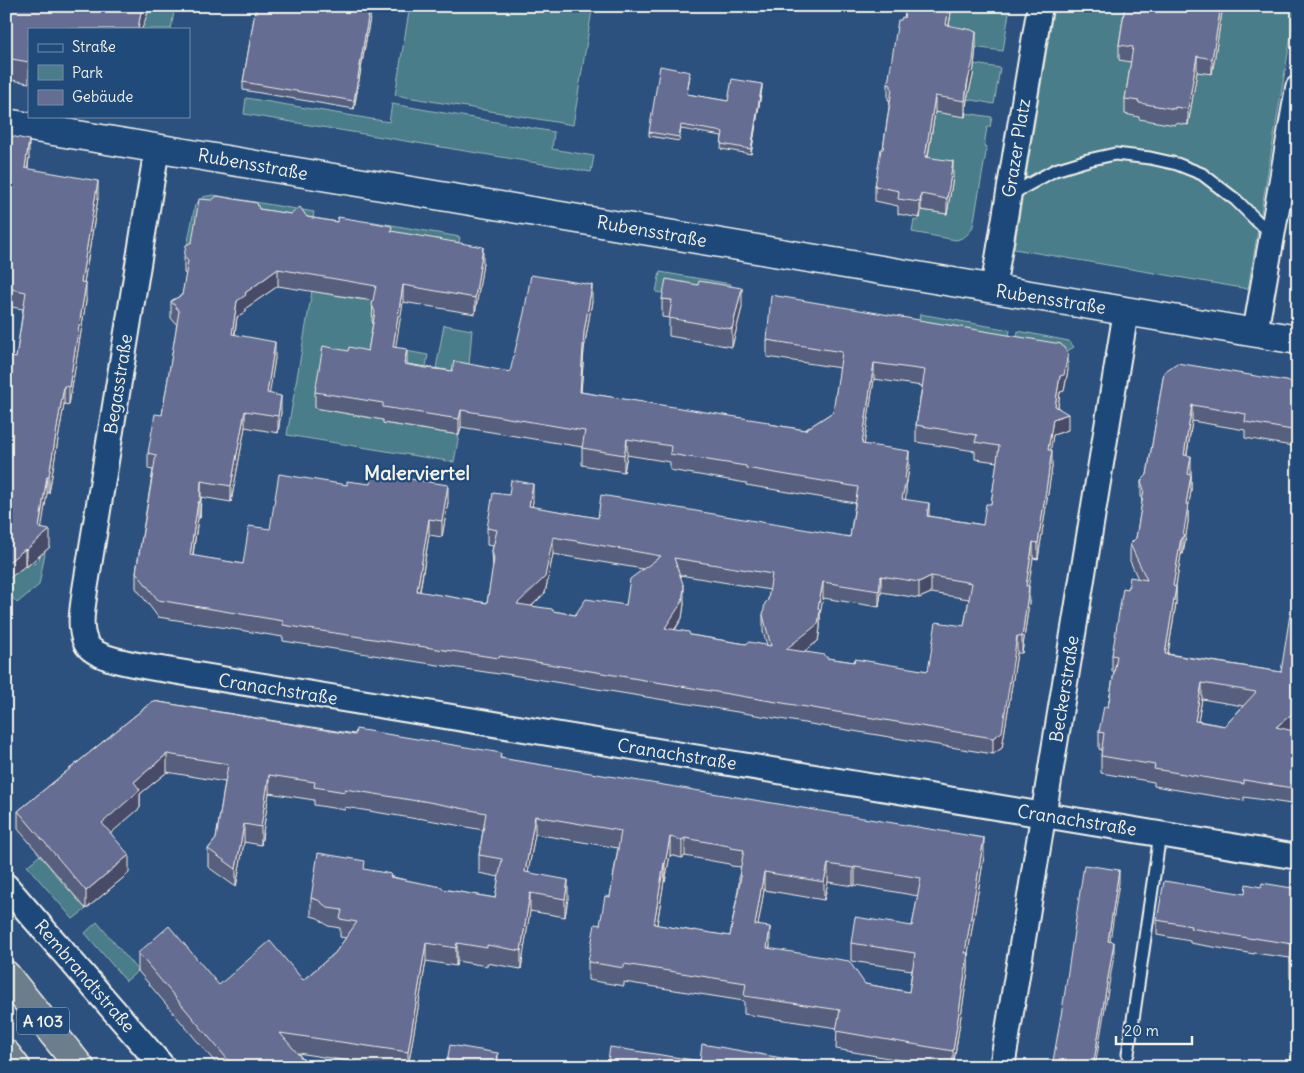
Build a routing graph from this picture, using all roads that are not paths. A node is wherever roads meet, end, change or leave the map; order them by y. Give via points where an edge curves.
1 (1040, 6) edge
2 (1298, 88) edge
3 (6, 122) edge
4 (157, 148) junction
5 (1008, 196) junction
6 (1273, 233) junction
7 (993, 289) junction
8 (1126, 311) junction
9 (1256, 333) junction
10 (1298, 340) edge
11 (82, 620) joint
12 (1043, 814) junction
13 (1160, 834) junction
14 (1298, 856) edge
15 (6, 886) edge
16 (6, 976) edge
17 (6, 1054) edge
18 (1128, 1054) dead end
19 (16, 1067) edge
20 (80, 1067) edge
21 (163, 1067) edge
22 (1002, 1067) edge

1 - 5 street, Grazer Platz
2 - 6 street
3 - 4 street, Rubensstraße
4 - 7 street, Rubensstraße
4 - 11 street, Begasstraße
5 - 6 lane via 1055,170 1088,160 1115,154 1150,158 1202,174
5 - 7 street, Grazer Platz
6 - 9 street
7 - 8 street, Rubensstraße
8 - 9 street, Rubensstraße
8 - 12 street, Beckerstraße
9 - 10 street, Rubensstraße
11 - 12 street, Cranachstraße via 87,645 95,652 138,665
12 - 13 street, Cranachstraße
12 - 22 street, Beckerstraße
13 - 14 street, Cranachstraße
13 - 18 lane
15 - 21 street, Rembrandtstraße
16 - 20 highway, A 103
17 - 19 highway, A 103

